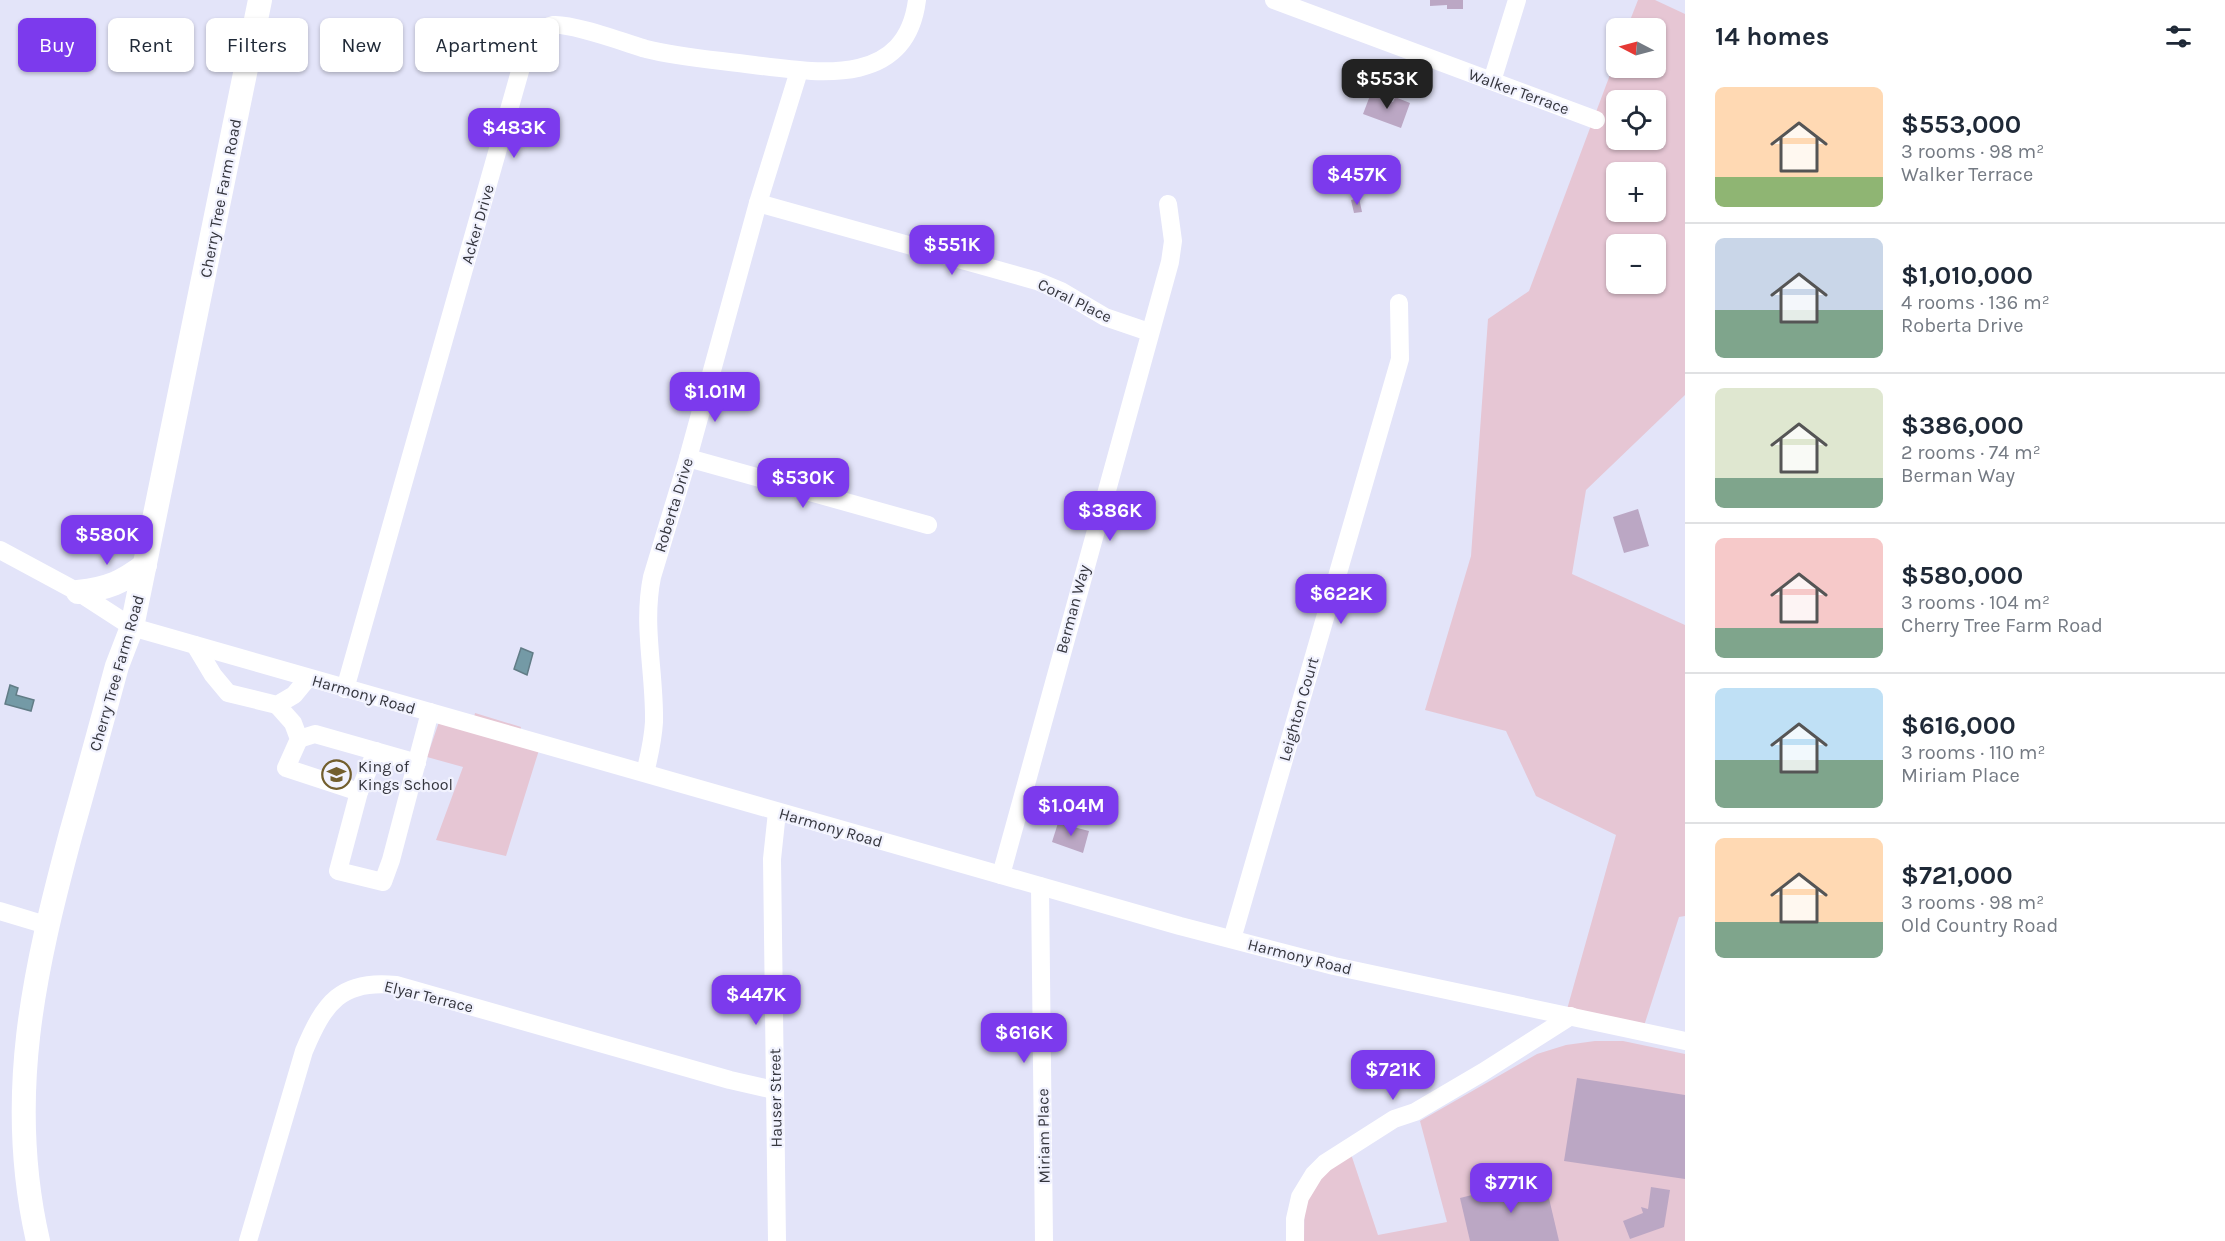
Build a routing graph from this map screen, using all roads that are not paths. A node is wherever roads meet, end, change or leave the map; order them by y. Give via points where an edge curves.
1 (260, 0) edge
2 (917, 0) edge
3 (1274, 0) edge
4 (1517, 0) edge
5 (799, 71) junction
6 (1492, 81) junction
7 (1596, 120) dead end
8 (758, 203) junction
9 (1168, 204) dead end
10 (1399, 303) dead end
11 (1149, 332) junction
12 (688, 458) junction
13 (928, 525) dead end
14 (0, 550) edge
15 (145, 565) junction
16 (78, 592) junction
17 (132, 627) junction
18 (195, 645) junction
19 (308, 678) junction
20 (345, 688) junction
21 (277, 705) junction
22 (430, 712) junction
23 (298, 738) junction
24 (376, 752) junction
25 (417, 763) junction
26 (645, 773) junction
27 (359, 792) junction
28 (777, 812) junction
29 (1000, 874) junction
30 (1040, 886) junction
31 (0, 911) edge
32 (46, 925) junction
33 (1232, 939) junction
34 (1571, 1016) junction
35 (1685, 1041) edge
36 (774, 1090) junction
37 (38, 1241) edge
38 (248, 1241) edge
39 (777, 1241) edge
40 (1044, 1241) edge
41 (1295, 1241) edge

1 - 15 main road, Cherry Tree Farm Road
2 - 5 street, Acker Drive via 911,24 902,39 882,58 857,70
3 - 6 street, Walker Terrace
4 - 6 street
5 - 8 street, Roberta Drive
5 - 20 street, Acker Drive via 688,57 563,25 543,28 528,43
6 - 7 street, Walker Terrace
8 - 11 street, Coral Place via 1037,281 1105,317
8 - 12 street, Roberta Drive
9 - 11 street, Berman Way via 1172,252
10 - 33 street, Leighton Court via 1400,359
11 - 29 street, Berman Way
12 - 13 street
12 - 26 street, Roberta Drive via 648,595 654,723
14 - 16 street, Harmony Road
15 - 16 main road via 113,586
15 - 17 main road, Cherry Tree Farm Road
16 - 17 street, Harmony Road
17 - 18 street, Harmony Road
17 - 32 main road, Cherry Tree Farm Road via 117,666
18 - 19 street, Harmony Road
18 - 21 street via 228,693
19 - 20 street, Harmony Road
19 - 21 street via 294,695
20 - 22 street, Harmony Road
21 - 23 street via 293,723
22 - 25 street
22 - 26 street, Harmony Road
23 - 24 street via 315,734
23 - 27 street via 286,768
24 - 25 street
24 - 27 street
25 - 27 street via 383,882 338,872
26 - 28 street, Harmony Road
28 - 29 street, Harmony Road
28 - 36 street, Hauser Street via 772,859
29 - 30 street, Harmony Road
30 - 33 street, Harmony Road
30 - 40 street, Miriam Place
31 - 32 street
32 - 37 main road, Cherry Tree Farm Road via 27,1032 24,1082 27,1176
33 - 34 street, Harmony Road via 1334,966
34 - 35 street, Harmony Road
34 - 41 street via 1325,1163 1300,1197
36 - 38 street, Elyar Terrace via 396,985 361,985 336,998 311,1034
36 - 39 street, Hauser Street

